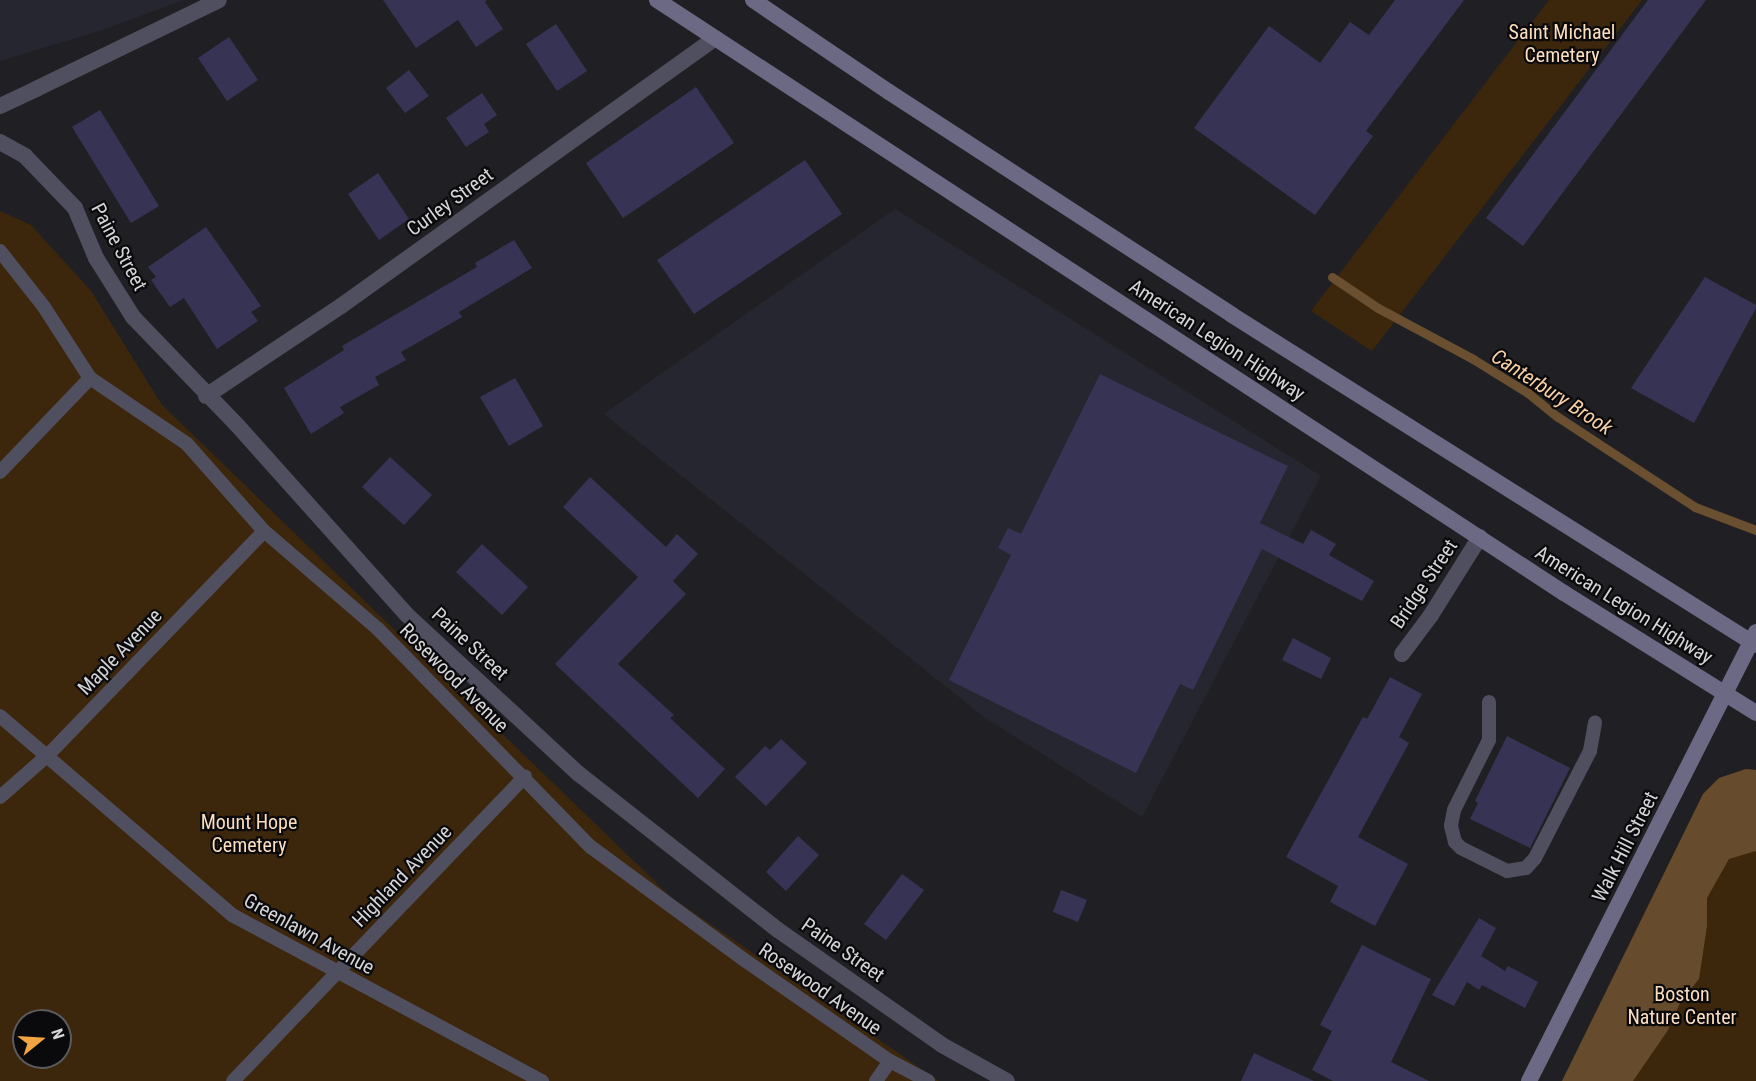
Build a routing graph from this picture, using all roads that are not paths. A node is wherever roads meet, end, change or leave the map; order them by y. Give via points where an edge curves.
1 (219, 0) edge
2 (657, 0) edge
3 (753, 0) edge
4 (715, 38) junction
5 (0, 106) edge
6 (0, 142) edge
7 (0, 251) edge
8 (90, 378) junction
9 (206, 396) junction
10 (0, 472) edge
11 (264, 531) junction
12 (1480, 537) junction
13 (1754, 639) edge
14 (1402, 654) dead end
15 (1724, 693) junction
16 (1489, 702) dead end
17 (1756, 713) edge
18 (0, 716) edge
19 (1595, 722) dead end
20 (48, 755) junction
21 (525, 777) junction
22 (0, 797) edge
23 (337, 972) junction
24 (890, 1062) junction
25 (233, 1081) edge
26 (542, 1081) edge
27 (876, 1081) edge
28 (928, 1081) edge
29 (1007, 1081) edge
30 (1529, 1081) edge

1 - 5 street
2 - 4 main road, American Legion Highway
3 - 13 main road, American Legion Highway via 1222,309
4 - 9 street, Curley Street via 341,306
4 - 12 main road, American Legion Highway
6 - 9 street, Paine Street via 25,156 75,208 96,258 134,317
7 - 8 lane, Rosewood Avenue via 45,307
8 - 10 lane
8 - 11 lane, Rosewood Avenue via 187,444
9 - 29 street, Paine Street via 238,426 386,594 579,774 778,930 942,1045
11 - 20 lane, Maple Avenue
11 - 21 lane, Rosewood Avenue via 378,629
12 - 14 street, Bridge Street
12 - 15 main road, American Legion Highway
13 - 15 main road, Walk Hill Street
15 - 17 main road, American Legion Highway
15 - 30 main road, Walk Hill Street
16 - 19 lane via 1489,740 1454,810 1451,826 1461,848 1507,871 1526,868 1535,858 1590,751
18 - 20 lane, Greenlawn Avenue
20 - 22 lane, Maple Avenue
20 - 23 lane, Greenlawn Avenue via 232,915
21 - 23 lane, Highland Avenue
21 - 24 lane, Rosewood Avenue via 591,847 742,960
23 - 25 lane, Highland Avenue
23 - 26 lane, Greenlawn Avenue
24 - 27 lane
24 - 28 lane, Rosewood Avenue

